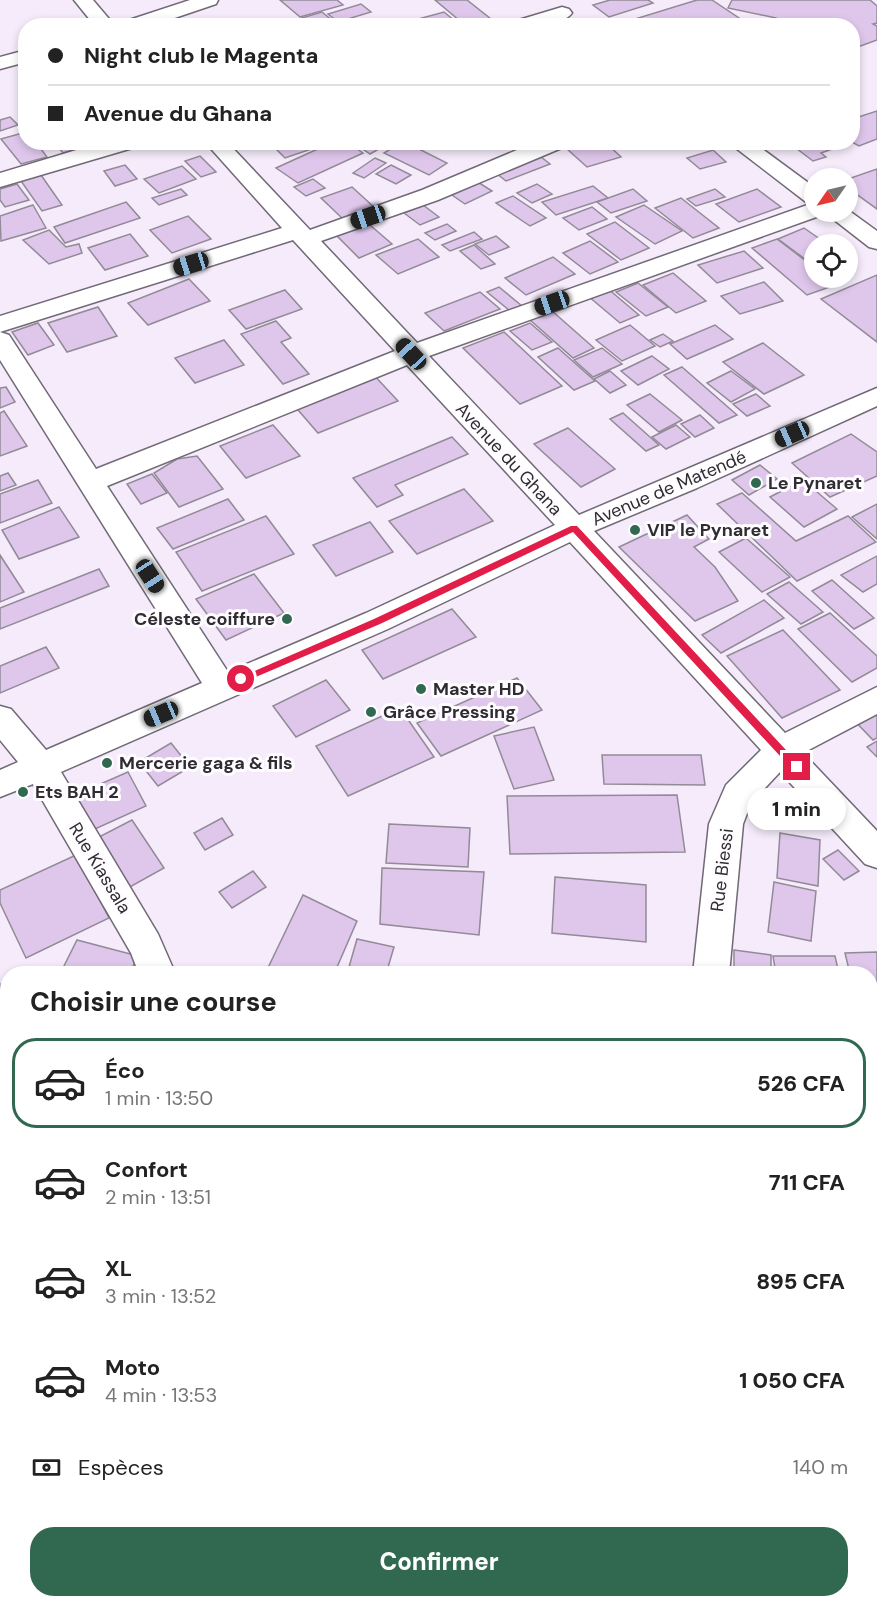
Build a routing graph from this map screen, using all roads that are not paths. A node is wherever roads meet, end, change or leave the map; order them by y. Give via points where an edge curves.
1 (83, 0) edge
2 (209, 0) edge
3 (545, 0) edge
4 (562, 12) junction
5 (99, 18) edge
6 (154, 18) edge
7 (544, 18) edge
8 (570, 18) edge
9 (18, 58) edge
10 (0, 63) edge
11 (101, 150) edge
12 (222, 150) edge
13 (537, 150) edge
14 (749, 150) edge
15 (0, 180) edge
16 (804, 190) edge
17 (804, 214) edge
18 (849, 222) edge
19 (301, 235) junction
20 (877, 242) edge
21 (0, 324) edge
22 (0, 340) edge
23 (411, 354) junction
24 (877, 396) edge
25 (91, 482) junction
26 (574, 528) junction
27 (222, 687) junction
28 (877, 699) edge
29 (0, 718) edge
30 (781, 750) junction
31 (40, 766) junction
32 (0, 784) edge
33 (877, 854) edge
34 (154, 966) edge
35 (712, 966) edge

1 - 5 street
2 - 6 street
3 - 4 street
4 - 7 street
4 - 8 street
9 - 10 street
11 - 15 street
12 - 19 street, Avenue du Ghana
13 - 19 street via 430,195
14 - 16 street
17 - 23 street
18 - 20 street
19 - 21 street
19 - 23 street, Avenue du Ghana
22 - 25 street
23 - 25 street
23 - 26 street, Avenue du Ghana
24 - 26 street, Avenue de Matendé
25 - 27 street
26 - 27 street, Avenue de Matendé via 377,621
26 - 30 street, Avenue du Ghana
27 - 31 street, Avenue de Matendé
28 - 30 street, Rue Biessi
29 - 31 street, Rue Kiassala
30 - 33 street, Avenue du Ghana
30 - 35 street, Rue Biessi via 738,795 726,824
31 - 32 street, Avenue de Matendé
31 - 34 street, Rue Kiassala

